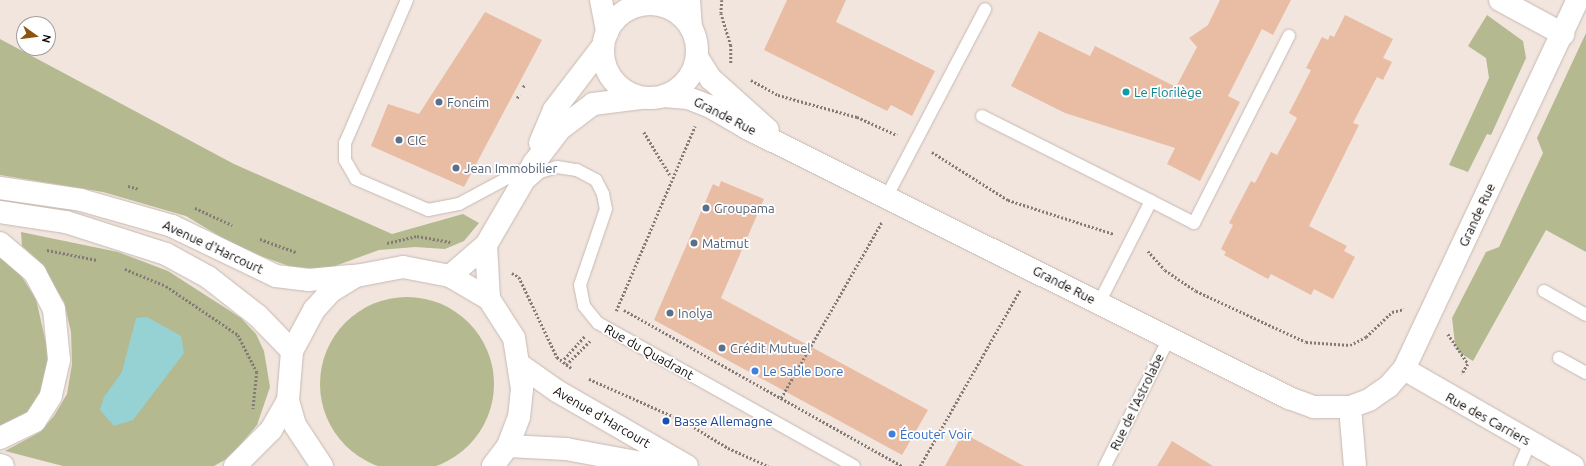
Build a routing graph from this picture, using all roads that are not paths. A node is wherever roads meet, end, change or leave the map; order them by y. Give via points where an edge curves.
1 (407, 0) edge
2 (600, 0) edge
3 (689, 0) edge
4 (1500, 0) edge
5 (1578, 0) edge
6 (643, 2) edge
7 (985, 9) dead end
8 (691, 27) junction
9 (1563, 34) junction
10 (1289, 36) dead end
11 (605, 39) junction
12 (697, 57) junction
13 (664, 96) junction
14 (640, 98) junction
15 (982, 116) dead end
16 (784, 144) junction
17 (534, 163) junction
18 (0, 188) edge
19 (516, 194) junction
20 (887, 196) junction
21 (1151, 201) junction
22 (0, 212) edge
23 (0, 243) edge
24 (480, 249) junction
25 (356, 276) junction
26 (450, 276) junction
27 (1544, 291) dead end
28 (489, 299) junction
29 (1099, 303) junction
30 (1586, 315) edge
31 (1168, 338) junction
32 (292, 351) junction
33 (1560, 358) dead end
34 (520, 365) junction
35 (1404, 369) junction
36 (1586, 373) edge
37 (288, 400) junction
38 (1350, 407) junction
39 (0, 438) edge
40 (1530, 442) junction
41 (508, 446) junction
42 (235, 466) edge
43 (322, 466) edge
44 (493, 466) edge
45 (658, 466) edge
46 (686, 466) edge
47 (854, 466) edge
48 (1106, 466) edge
49 (1355, 466) edge
50 (1520, 466) edge
51 (1573, 466) edge

1 - 17 lane via 345,143 345,160 356,179 428,210 459,204
2 - 11 street
3 - 8 street
4 - 9 street
5 - 9 street, Grande Rue
6 - 8 street via 672,9
6 - 11 street via 623,12
7 - 20 lane
8 - 12 street via 697,42
9 - 35 street, Grande Rue
10 - 21 lane via 1194,224
11 - 14 street via 604,60 616,84
11 - 17 street via 554,110
12 - 13 street via 686,82
12 - 16 street, Grande Rue via 711,79
13 - 14 street
13 - 16 street, Grande Rue via 688,98 709,106 747,128
14 - 17 street via 593,104 560,129
15 - 21 lane
16 - 20 street, Grande Rue
17 - 19 street
18 - 25 street, Avenue d'Harcourt via 81,200 172,226 274,275 291,280
19 - 24 street
19 - 47 lane, Rue du Quadrant via 540,172 557,167 577,170 596,180 606,209 580,285 584,306 598,323
20 - 29 street, Grande Rue
21 - 29 lane
22 - 32 street, Avenue d'Harcourt via 66,222 166,254 208,277 258,316
23 - 39 street via 35,273 54,309 59,360 51,396 35,421
24 - 26 street
24 - 28 street
25 - 26 street via 403,267
25 - 32 street via 330,292 314,310
26 - 28 street
27 - 30 lane
28 - 34 street via 514,338
29 - 31 street, Grande Rue
31 - 38 street, Grande Rue via 1288,398 1314,407
31 - 48 lane, Rue de l'Astrolabe
32 - 37 street
33 - 36 lane
34 - 41 street via 522,389 519,417
34 - 46 street, Avenue d'Harcourt via 557,392
35 - 38 street, Grande Rue via 1389,386 1370,400
35 - 40 street, Rue des Carriers
37 - 42 street via 271,430
37 - 43 street via 295,425
38 - 49 street
40 - 50 lane
40 - 51 street, Rue des Carriers
41 - 44 street
41 - 45 street, Avenue d'Harcourt via 566,449

